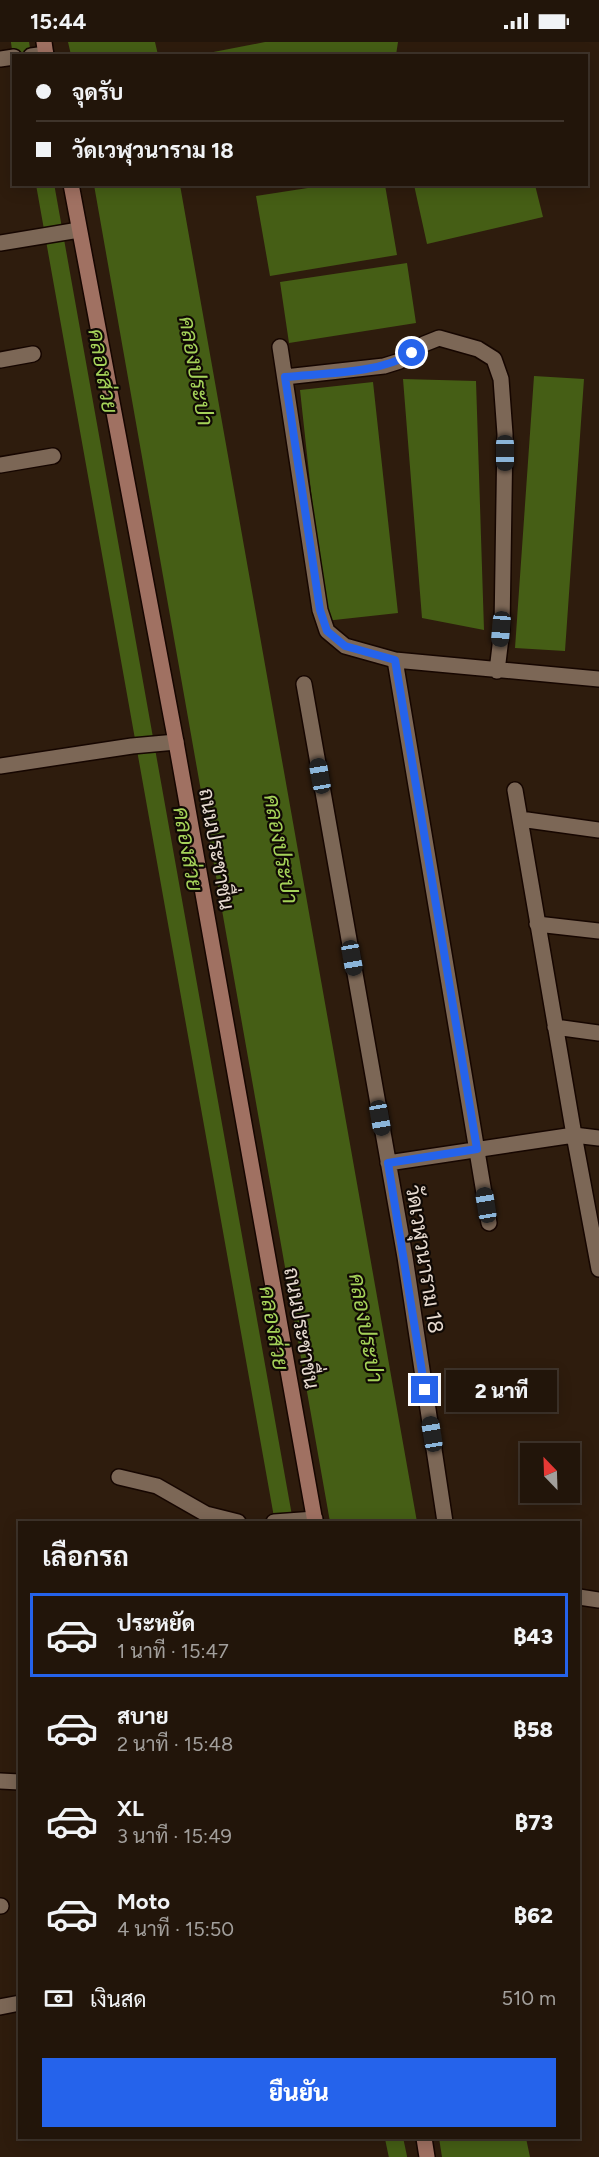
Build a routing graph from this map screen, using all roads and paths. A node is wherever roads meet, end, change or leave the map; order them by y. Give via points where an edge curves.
1 (71, 186) edge
2 (76, 231) junction
3 (0, 243) edge
4 (280, 347) dead end
5 (33, 354) dead end
6 (0, 360) edge
7 (285, 377) junction
8 (53, 456) dead end
9 (0, 465) edge
10 (395, 660) junction
11 (497, 671) junction
12 (599, 679) edge
13 (304, 684) dead end
14 (176, 742) junction
15 (0, 766) edge
16 (515, 790) dead end
17 (520, 819) junction
18 (599, 830) edge
19 (537, 924) junction
20 (599, 931) edge
21 (555, 1027) junction
22 (599, 1033) edge
23 (574, 1135) junction
24 (599, 1138) edge
25 (477, 1149) junction
26 (388, 1163) junction
27 (489, 1223) dead end
28 (596, 1243) edge
29 (599, 1269) edge
30 (119, 1478) dead end
31 (234, 1521) edge
32 (315, 1521) edge
33 (445, 1521) edge
34 (580, 1597) edge
35 (599, 1600) edge
36 (18, 1777) edge
37 (2, 1781) edge
38 (18, 1782) edge
39 (18, 2003) edge
40 (0, 2007) edge
41 (424, 2139) edge
42 (428, 2157) edge

1 - 2 street, ถนนประชาชื่น
2 - 3 street
2 - 14 street, ถนนประชาชื่น
4 - 7 street
5 - 6 street
7 - 10 street via 320,610 327,631 345,646
7 - 11 street via 384,366 439,338 478,349 494,359 501,379 505,434
8 - 9 street
10 - 11 street
10 - 25 street
11 - 12 street
13 - 26 street, วัดเวฬุวนาราม 18
14 - 15 street
14 - 32 street, ถนนประชาชื่น
16 - 17 street
17 - 18 street
17 - 19 street
19 - 20 street
19 - 21 street
21 - 22 street
21 - 23 street
23 - 24 street
23 - 25 street
23 - 28 street
25 - 26 street
25 - 27 street
26 - 33 street, วัดเวฬุวนาราม 18
28 - 29 street
30 - 31 street via 157,1486 206,1514
34 - 35 street
36 - 37 street
37 - 38 street
39 - 40 street
41 - 42 street

